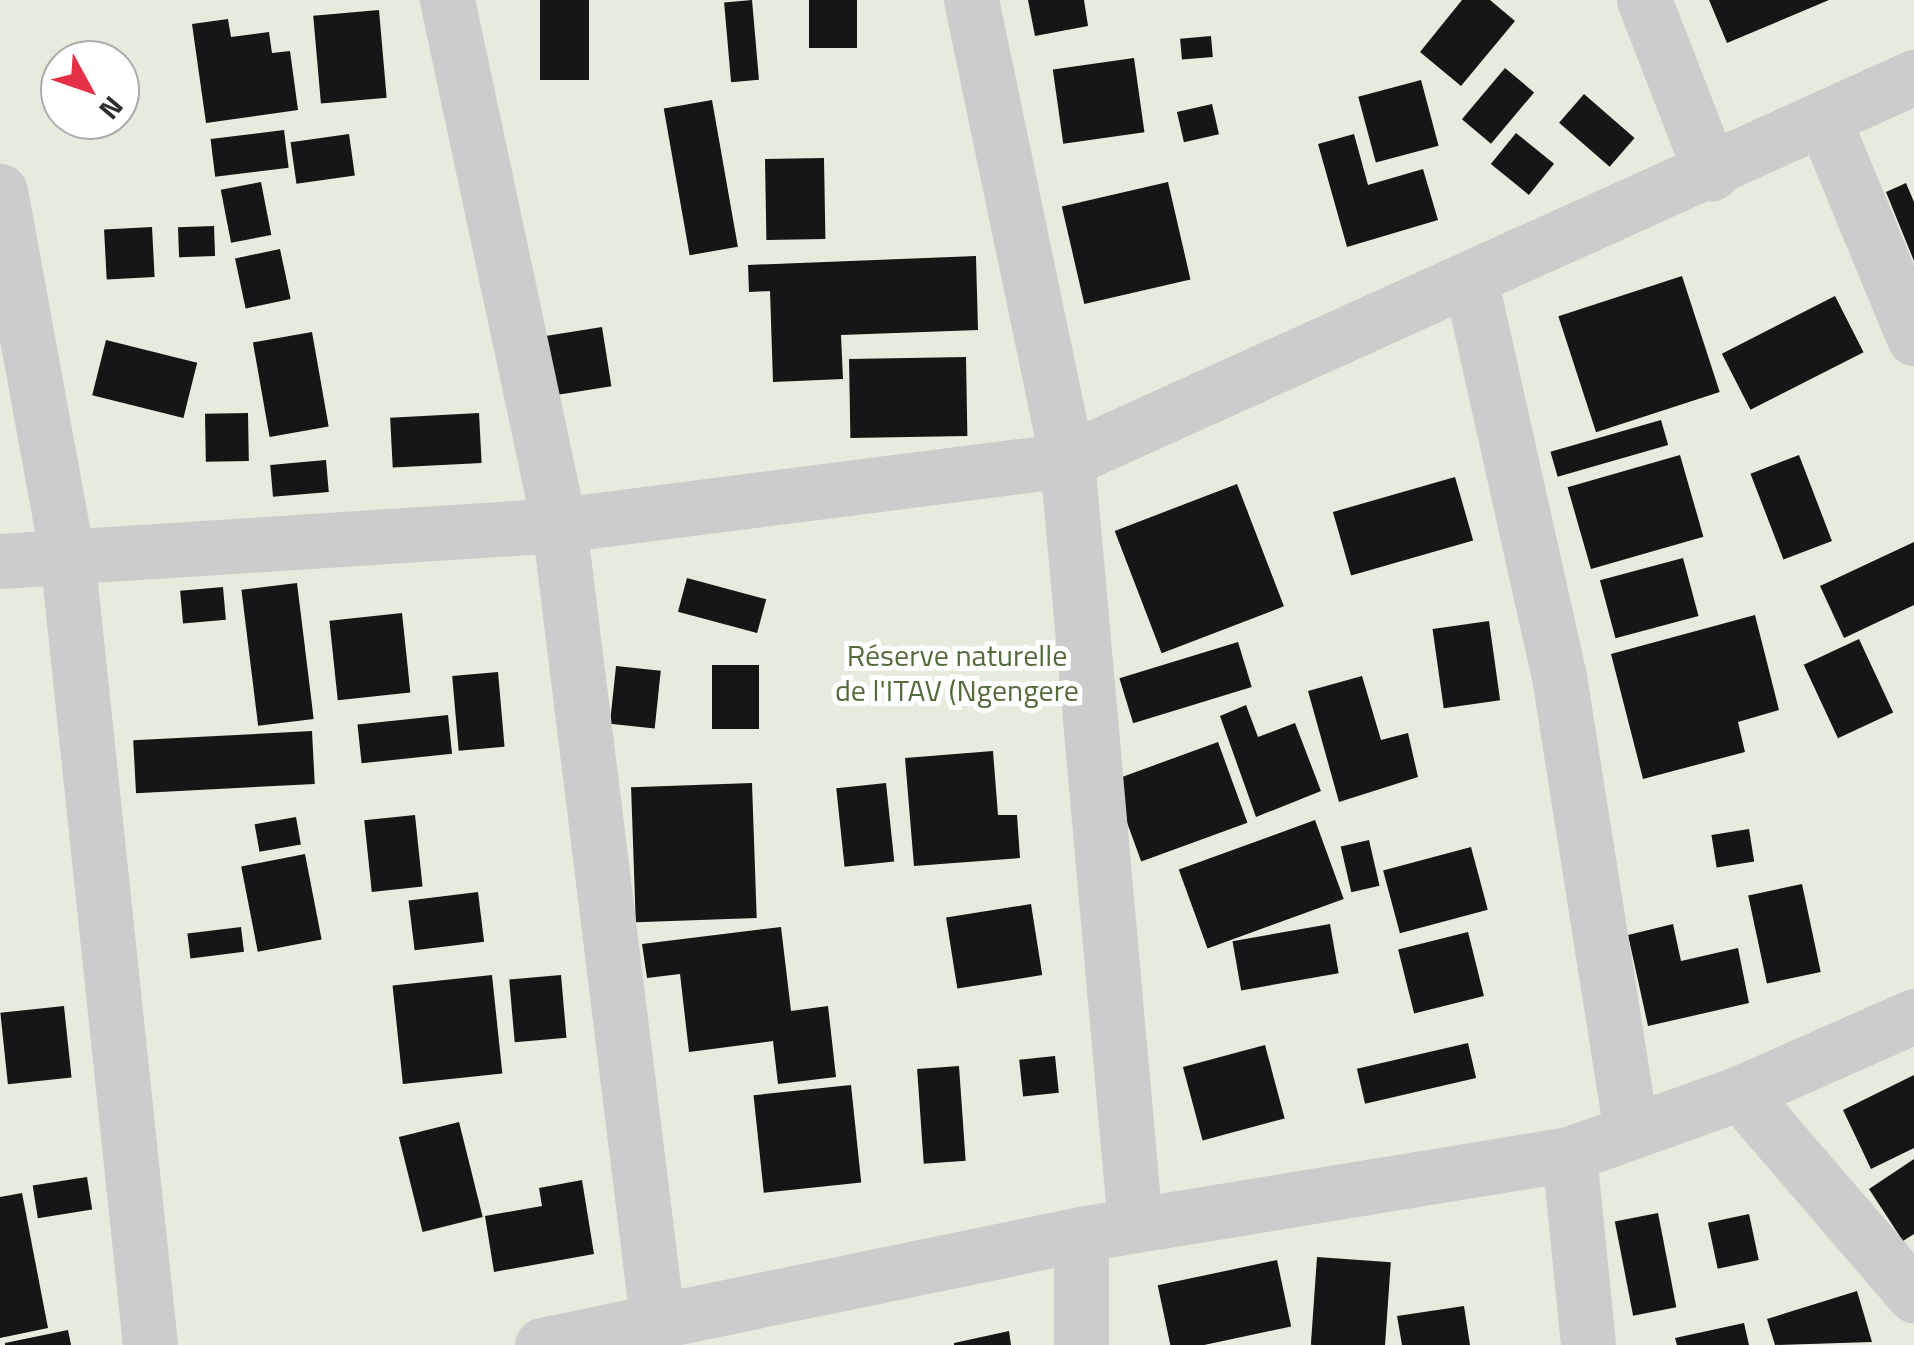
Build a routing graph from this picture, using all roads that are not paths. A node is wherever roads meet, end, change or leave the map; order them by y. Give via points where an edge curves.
1 (446, 0) edge
2 (971, 0) edge
3 (1644, 0) edge
4 (1914, 77) edge
5 (1825, 123) junction
6 (1711, 173) junction
7 (0, 190) edge
8 (1471, 283) junction
9 (1914, 338) edge
10 (1067, 460) junction
11 (558, 525) junction
12 (67, 555) junction
13 (0, 561) edge
14 (1914, 1016) edge
15 (1740, 1093) junction
16 (1631, 1132) junction
17 (1568, 1154) junction
18 (1135, 1225) junction
19 (1081, 1234) junction
20 (1914, 1295) edge
21 (658, 1319) junction
22 (150, 1345) edge
23 (542, 1345) edge
24 (1082, 1345) edge
25 (1588, 1345) edge

1 - 11 street
2 - 10 street
3 - 6 street
4 - 5 street
5 - 6 street
5 - 9 street
6 - 8 street
7 - 12 street
8 - 10 street
8 - 16 street via 1559,677
10 - 11 street
10 - 18 street
11 - 12 street
11 - 21 street
12 - 13 street
12 - 22 street
14 - 15 street
15 - 16 street
15 - 20 street
16 - 17 street
17 - 18 street
17 - 25 street
18 - 19 street
19 - 21 street
19 - 24 street
21 - 23 street

